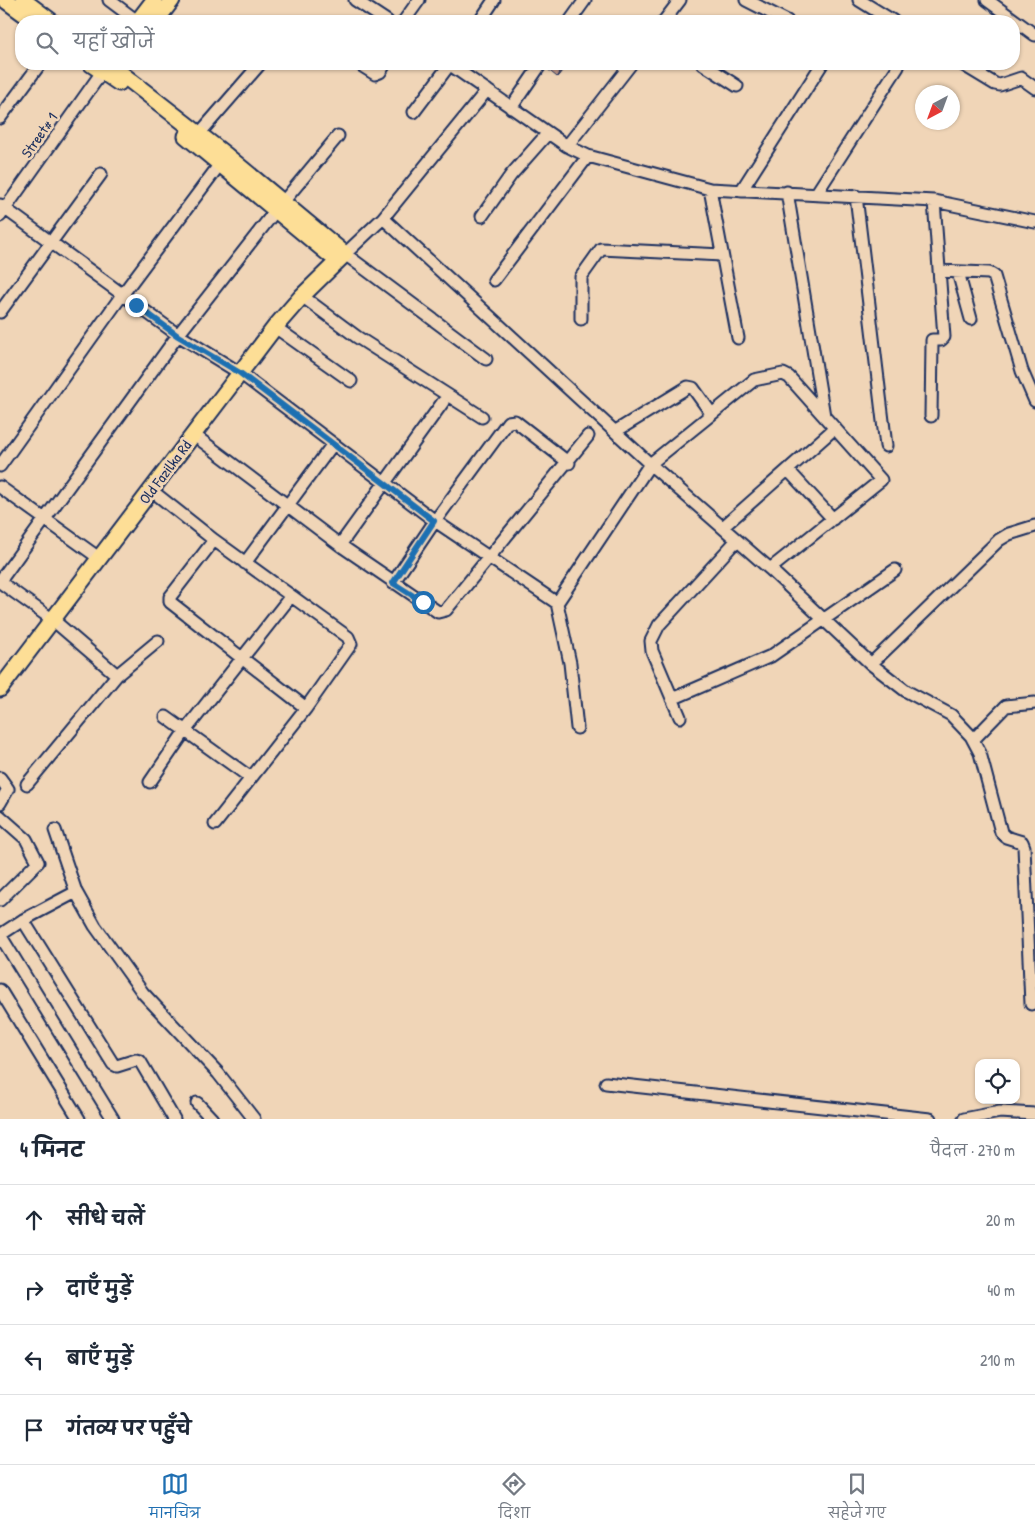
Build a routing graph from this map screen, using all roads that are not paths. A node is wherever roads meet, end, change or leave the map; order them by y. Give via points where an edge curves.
1 (6, 0) edge
2 (23, 0) edge
3 (110, 0) edge
4 (154, 0) edge
5 (172, 0) edge
6 (355, 0) edge
7 (419, 0) edge
8 (494, 0) edge
9 (584, 0) edge
10 (680, 0) edge
11 (746, 0) edge
12 (859, 0) edge
13 (987, 0) edge
14 (0, 9) edge
15 (26, 15) edge
16 (43, 15) edge
17 (130, 15) edge
18 (143, 15) edge
19 (161, 15) edge
20 (378, 15) edge
21 (408, 15) edge
22 (484, 15) edge
23 (574, 15) edge
24 (669, 15) edge
25 (775, 15) edge
26 (883, 15) edge
27 (1008, 15) edge
28 (1020, 24) edge
29 (1035, 35) edge
30 (35, 70) edge
31 (108, 70) edge
32 (112, 70) edge
33 (113, 70) edge
34 (255, 70) edge
35 (369, 70) edge
36 (381, 70) edge
37 (445, 70) edge
38 (458, 70) edge
39 (537, 70) edge
40 (626, 70) edge
41 (712, 70) edge
42 (818, 70) edge
43 (896, 70) edge
44 (972, 70) edge
45 (736, 86) dead end
46 (1035, 88) edge
47 (488, 90) junction
48 (510, 108) junction
49 (414, 112) dead end
50 (1, 114) edge
51 (548, 133) junction
52 (199, 134) junction
53 (338, 136) dead end
54 (567, 146) junction
55 (588, 156) junction
56 (229, 167) junction
57 (101, 174) dead end
58 (710, 190) junction
59 (741, 191) junction
60 (787, 192) junction
61 (816, 194) junction
62 (856, 196) junction
63 (934, 201) junction
64 (279, 206) junction
65 (2, 210) edge
66 (482, 216) dead end
67 (383, 218) junction
68 (1035, 222) edge
69 (50, 242) junction
70 (722, 256) junction
71 (342, 257) junction
72 (939, 271) junction
73 (958, 272) junction
74 (494, 280) dead end
75 (122, 295) junction
76 (302, 296) junction
77 (0, 312) edge
78 (581, 319) dead end
79 (971, 319) dead end
80 (275, 327) junction
81 (178, 336) junction
82 (738, 338) dead end
83 (486, 359) dead end
84 (240, 373) junction
85 (351, 381) dead end
86 (1035, 401) edge
87 (443, 402) dead end
88 (711, 413) junction
89 (824, 416) junction
90 (931, 416) dead end
91 (482, 417) dead end
92 (835, 428) junction
93 (616, 431) junction
94 (194, 434) junction
95 (588, 436) dead end
96 (333, 444) junction
97 (886, 446) dead end
98 (569, 463) junction
99 (650, 464) junction
100 (0, 466) edge
101 (788, 470) junction
102 (385, 483) junction
103 (0, 487) edge
104 (151, 490) junction
105 (287, 505) junction
106 (833, 519) junction
107 (45, 520) junction
108 (434, 521) junction
109 (1035, 526) edge
110 (722, 527) junction
111 (214, 540) junction
112 (737, 540) junction
113 (340, 545) junction
114 (490, 557) junction
115 (99, 558) junction
116 (245, 563) junction
117 (770, 569) junction
118 (895, 570) dead end
119 (0, 582) edge
120 (393, 583) junction
121 (290, 596) junction
122 (557, 603) junction
123 (823, 619) junction
124 (53, 620) junction
125 (158, 641) dead end
126 (242, 657) junction
127 (872, 664) junction
128 (117, 675) junction
129 (2, 681) edge
130 (672, 699) junction
131 (1035, 703) edge
132 (306, 708) junction
133 (166, 717) dead end
134 (680, 717) dead end
135 (577, 728) dead end
136 (185, 731) junction
137 (973, 740) junction
138 (0, 778) edge
139 (251, 778) junction
140 (150, 782) dead end
141 (27, 784) dead end
142 (0, 803) edge
143 (0, 816) edge
144 (215, 824) dead end
145 (55, 830) dead end
146 (76, 892) junction
147 (0, 900) edge
148 (22, 920) junction
149 (0, 935) edge
150 (1032, 943) edge
151 (0, 990) edge
152 (1031, 1004) dead end
153 (606, 1083) dead end
154 (197, 1103) dead end
155 (1035, 1114) edge
156 (79, 1119) edge
157 (113, 1119) edge
158 (174, 1119) edge
159 (212, 1119) edge
160 (254, 1119) edge
161 (930, 1119) edge
162 (964, 1119) edge

1 - 14 street
1 - 15 main road
2 - 16 main road
3 - 17 street
4 - 18 main road
5 - 19 main road
6 - 20 street
7 - 21 street
8 - 22 street
9 - 23 street
10 - 24 street
11 - 25 street
12 - 26 street
13 - 27 street
28 - 29 street
30 - 50 street
31 - 65 street, Street# 1
32 - 56 main road
33 - 52 main road
34 - 52 street
35 - 36 street via 375,74
37 - 49 street
38 - 47 street
39 - 48 street
40 - 54 street
41 - 45 street
42 - 59 street
43 - 61 street
44 - 46 street via 995,84 1021,78
47 - 48 street
47 - 67 street
48 - 51 street
51 - 54 street
51 - 66 street via 511,174
52 - 56 main road
53 - 64 street
54 - 55 street
55 - 58 street
55 - 74 street
56 - 64 main road
56 - 75 street
57 - 69 street
58 - 59 street
58 - 70 street
59 - 60 street
60 - 61 street
60 - 89 street
61 - 62 street
62 - 63 street
62 - 97 street
63 - 68 street
63 - 72 street
64 - 71 main road
64 - 81 street
65 - 69 street
67 - 71 street
67 - 93 street
69 - 75 street
69 - 77 street
70 - 78 street via 601,249 582,277
70 - 82 street
71 - 76 main road, Old Fazilka Rd
71 - 83 street
72 - 73 street
72 - 90 street via 944,337 932,340
73 - 79 street
73 - 86 street via 994,276 1022,371
75 - 81 street
75 - 100 street
76 - 80 main road, Old Fazilka Rd
76 - 91 street via 357,338
80 - 84 main road, Old Fazilka Rd
80 - 85 street
81 - 84 street
81 - 107 street
84 - 94 main road, Old Fazilka Rd
84 - 96 street
87 - 102 street
88 - 89 street via 754,380 783,374
88 - 93 street via 693,388 688,387
88 - 99 street
89 - 92 street
92 - 101 street
92 - 106 street via 881,480
93 - 99 street
94 - 104 main road, Old Fazilka Rd
94 - 105 street
95 - 98 street
96 - 102 street
96 - 105 street
98 - 108 street via 515,421 508,422
98 - 114 street
99 - 110 street
99 - 122 street
101 - 106 street
101 - 110 street
102 - 108 street
102 - 113 street
103 - 107 street
104 - 111 street
104 - 115 main road, Old Fazilka Rd
105 - 113 street
105 - 116 street
106 - 117 street
107 - 115 street
107 - 119 street
108 - 114 street
108 - 120 street
109 - 127 street via 999,540
110 - 112 street
111 - 116 street
111 - 126 street via 170,602
112 - 117 street
112 - 130 street via 651,641
113 - 120 street
114 - 120 street via 442,612
114 - 122 street
115 - 124 main road, Old Fazilka Rd
116 - 121 street
117 - 123 street
118 - 123 street
119 - 124 street
121 - 126 street
121 - 132 street via 348,637 351,644
122 - 135 street via 570,663
123 - 127 street
123 - 130 street via 766,660
124 - 128 street
124 - 129 main road, Old Fazilka Rd
125 - 128 street
126 - 132 street
126 - 136 street
127 - 137 street via 906,691 945,710
128 - 141 street
130 - 134 street
131 - 137 street via 1006,706
132 - 139 street
133 - 136 street
136 - 139 street
136 - 140 street
137 - 150 street via 980,753 1001,832 1022,842 1024,847
138 - 142 street via 8,789
139 - 144 street
143 - 147 street via 26,838 38,862
145 - 146 street
146 - 148 street
146 - 160 street via 95,926 142,993 218,1073
148 - 149 street
148 - 158 street via 113,1064 140,1061
149 - 157 street
150 - 152 street
151 - 156 street
153 - 161 street
154 - 159 street
155 - 162 street via 1000,1112

